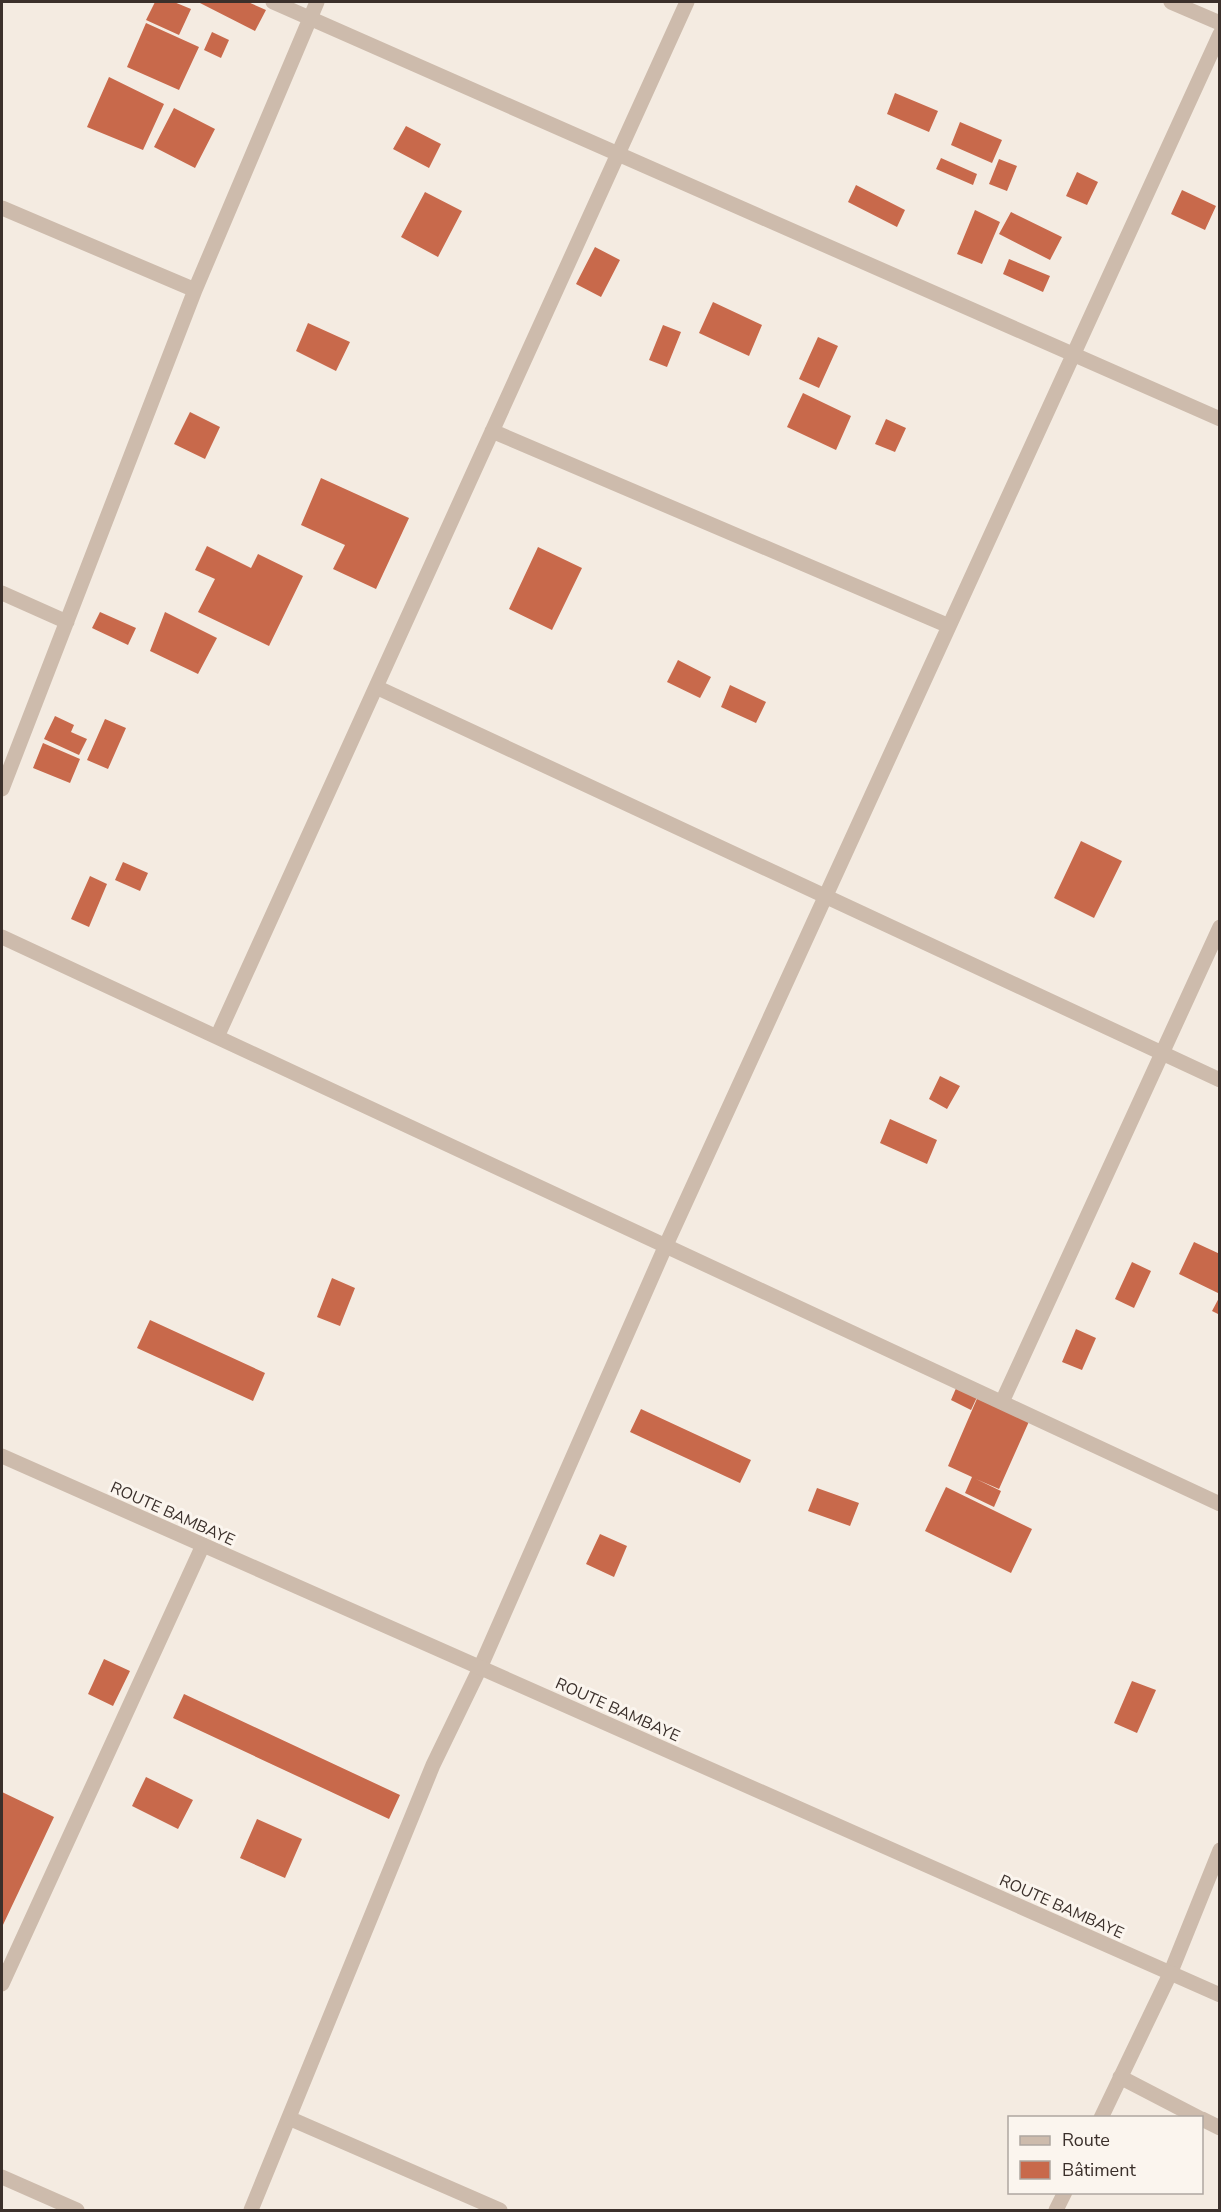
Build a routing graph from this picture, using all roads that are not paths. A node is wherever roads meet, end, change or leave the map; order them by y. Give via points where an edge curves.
1 (273, 2) edge
2 (317, 2) edge
3 (687, 2) edge
4 (1171, 2) edge
5 (310, 18) junction
6 (1220, 23) edge
7 (1220, 34) edge
8 (618, 153) junction
9 (2, 208) edge
10 (195, 290) junction
11 (1073, 354) junction
12 (1220, 419) edge
13 (492, 431) junction
14 (2, 593) edge
15 (67, 622) junction
16 (949, 626) junction
17 (376, 687) junction
18 (2, 789) edge
19 (825, 896) junction
20 (1220, 927) edge
21 (2, 937) edge
22 (217, 1036) junction
23 (1162, 1053) junction
24 (1220, 1080) edge
25 (666, 1245) junction
26 (1002, 1402) junction
27 (2, 1456) edge
28 (1220, 1504) edge
29 (203, 1545) junction
30 (480, 1668) junction
31 (1220, 1850) edge
32 (1170, 1974) junction
33 (2, 1984) edge
34 (1220, 1995) edge
35 (1120, 2077) junction
36 (1102, 2116) edge
37 (1196, 2116) edge
38 (289, 2118) junction
39 (1203, 2120) edge
40 (1220, 2128) edge
41 (2, 2177) edge
42 (1064, 2194) edge
43 (77, 2211) edge
44 (251, 2211) edge
45 (500, 2211) edge
46 (1056, 2211) edge

1 - 5 street
2 - 5 street
3 - 8 street
4 - 6 street
5 - 8 street
5 - 10 street
7 - 11 street
8 - 11 street
8 - 13 street
9 - 10 street
10 - 15 street
11 - 12 street
11 - 16 street
13 - 16 street
13 - 17 street
14 - 15 street
15 - 18 street
16 - 19 street
17 - 19 street
17 - 22 street
19 - 23 street
19 - 25 street
20 - 23 street
21 - 22 street
22 - 25 street
23 - 24 street
23 - 26 street
25 - 26 street
25 - 30 street
26 - 28 street
27 - 29 street, ROUTE BAMBAYE
29 - 30 street, ROUTE BAMBAYE
29 - 33 street
30 - 32 street, ROUTE BAMBAYE
30 - 38 street via 434,1765
31 - 32 street
32 - 34 street, ROUTE BAMBAYE
32 - 35 street
35 - 36 street
35 - 37 street
38 - 44 street
38 - 45 street
39 - 40 street
41 - 43 street
42 - 46 street

